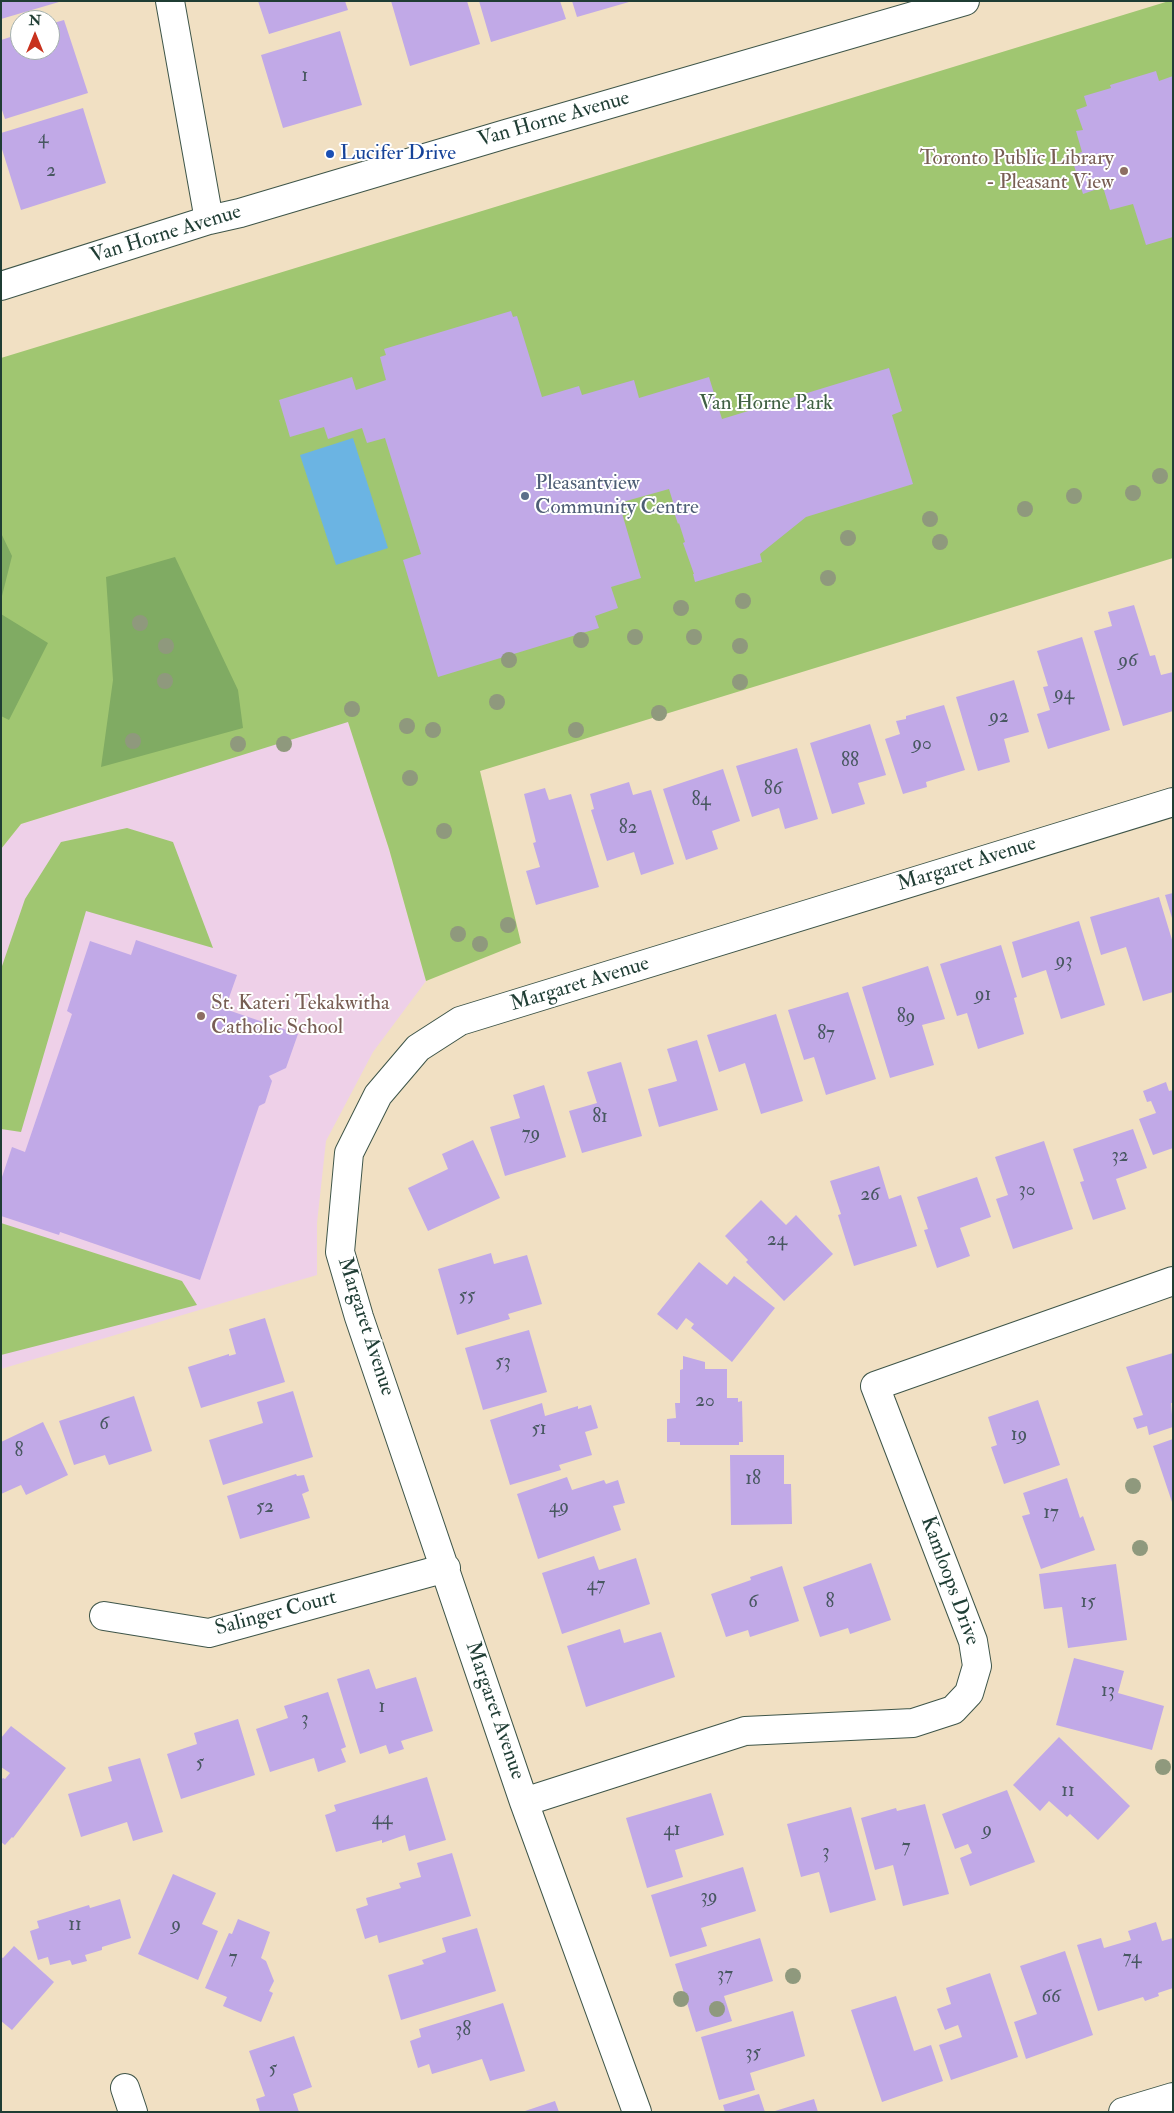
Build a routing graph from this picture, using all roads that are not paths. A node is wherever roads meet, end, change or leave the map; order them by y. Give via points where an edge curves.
1 (170, 1) edge
2 (965, 1) edge
3 (209, 220) junction
4 (1, 286) edge
5 (1173, 802) edge
6 (1173, 1281) edge
7 (446, 1568) junction
8 (104, 1616) dead end
9 (524, 1802) junction
10 (1173, 2097) edge
11 (637, 2112) edge
12 (1123, 2112) edge

1 - 3 street
2 - 3 street, Van Horne Avenue
3 - 4 street, Van Horne Avenue
5 - 7 street, Margaret Avenue via 460,1022 418,1048 378,1095 349,1153 340,1252 359,1317
6 - 9 street, Kamloops Drive via 875,1386 973,1641 977,1666 969,1693 953,1710 913,1724 744,1731
7 - 8 street, Salinger Court via 209,1633
7 - 9 street, Margaret Avenue
9 - 11 street, Margaret Avenue
10 - 12 street

